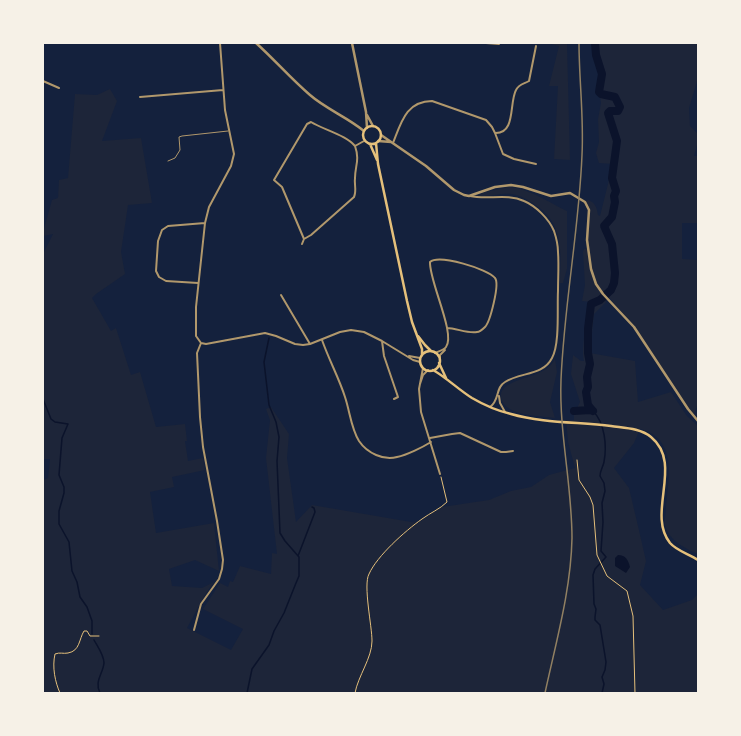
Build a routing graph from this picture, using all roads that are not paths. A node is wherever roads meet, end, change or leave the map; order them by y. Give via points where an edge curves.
1 (220, 43) edge
2 (256, 43) edge
3 (352, 43) edge
4 (486, 43) edge
5 (499, 44) edge
6 (536, 46) dead end
7 (43, 81) edge
8 (59, 88) dead end
9 (223, 90) junction
10 (140, 97) dead end
11 (366, 112) junction
12 (373, 126) junction
13 (367, 128) junction
14 (229, 131) junction
15 (364, 131) junction
16 (495, 133) junction
17 (381, 136) junction
18 (364, 141) junction
19 (377, 142) junction
20 (392, 143) junction
21 (370, 144) junction
22 (355, 146) junction
23 (168, 161) dead end
24 (378, 164) junction
25 (536, 164) dead end
26 (469, 196) junction
27 (205, 223) junction
28 (304, 239) junction
29 (302, 244) dead end
30 (198, 283) junction
31 (281, 294) dead end
32 (447, 328) junction
33 (417, 334) junction
34 (322, 340) junction
35 (382, 341) junction
36 (201, 343) junction
37 (310, 344) junction
38 (447, 346) junction
39 (431, 351) junction
40 (435, 352) junction
41 (406, 355) junction
42 (421, 356) junction
43 (440, 359) junction
44 (420, 362) junction
45 (440, 363) junction
46 (423, 368) junction
47 (428, 370) junction
48 (433, 370) junction
49 (447, 379) junction
50 (419, 389) junction
51 (498, 393) junction
52 (394, 399) dead end
53 (490, 407) junction
54 (505, 412) junction
55 (698, 421) edge
56 (430, 438) junction
57 (431, 442) junction
58 (513, 450) dead end
59 (440, 474) road end
60 (698, 560) edge
61 (194, 630) dead end

1 - 9 street
2 - 15 street via 310,95
3 - 11 street
4 - 5 street
6 - 16 street via 529,81 515,91 508,126 501,133
7 - 8 street
9 - 10 street
9 - 14 street
11 - 12 street
11 - 13 street
12 - 13 main road
12 - 17 main road via 379,130
13 - 15 main road
14 - 23 lane via 182,136 179,138 180,150 175,158
14 - 27 street via 234,154 209,207
15 - 18 main road
16 - 20 street via 486,120 432,101 424,101 407,112
16 - 25 street via 503,154
17 - 19 main road
17 - 20 street
18 - 21 main road
18 - 22 street
19 - 20 street
19 - 21 main road
19 - 24 main road
20 - 26 street via 432,170 454,190
21 - 24 main road
22 - 28 street via 358,160 354,197
22 - 28 street via 346,138 311,122 307,124 274,180 282,187
24 - 33 main road via 409,312
26 - 51 street via 503,197 524,201 537,209 553,229 558,251 557,334 554,354 541,369 506,380
26 - 55 street via 509,185 550,196 570,193 587,204 587,240 596,284 634,327
27 - 30 street
27 - 30 street via 164,228 159,236 156,271 158,278 166,282
28 - 29 street
30 - 36 street via 196,336
31 - 37 street
32 - 32 street via 431,275 432,260 442,259 464,264 492,276 497,282 491,314 484,328 476,332
32 - 38 street
33 - 39 main road
33 - 42 main road via 422,349
34 - 35 street via 352,330 364,332
34 - 37 street
34 - 57 street via 345,397 356,435 365,448 380,456 397,458
35 - 41 street
35 - 52 street via 384,356 398,397
36 - 37 street via 265,333 296,344
36 - 61 street via 197,353 200,416 222,569 219,579 201,604
38 - 40 street
38 - 43 street
39 - 40 main road
39 - 42 main road
40 - 43 main road
41 - 42 street via 417,358
41 - 44 street
42 - 44 main road
43 - 45 main road
44 - 46 main road
45 - 48 main road
45 - 49 main road
46 - 47 main road
46 - 50 street
47 - 48 main road
47 - 50 street via 423,375
48 - 49 main road
49 - 53 main road via 472,398
50 - 56 street via 421,412
51 - 53 street
51 - 54 street
53 - 54 main road
54 - 60 main road via 551,421 638,430 651,436 660,448 666,469 662,522 665,535 675,548
56 - 57 street
56 - 58 street via 460,433 501,452
57 - 59 street

